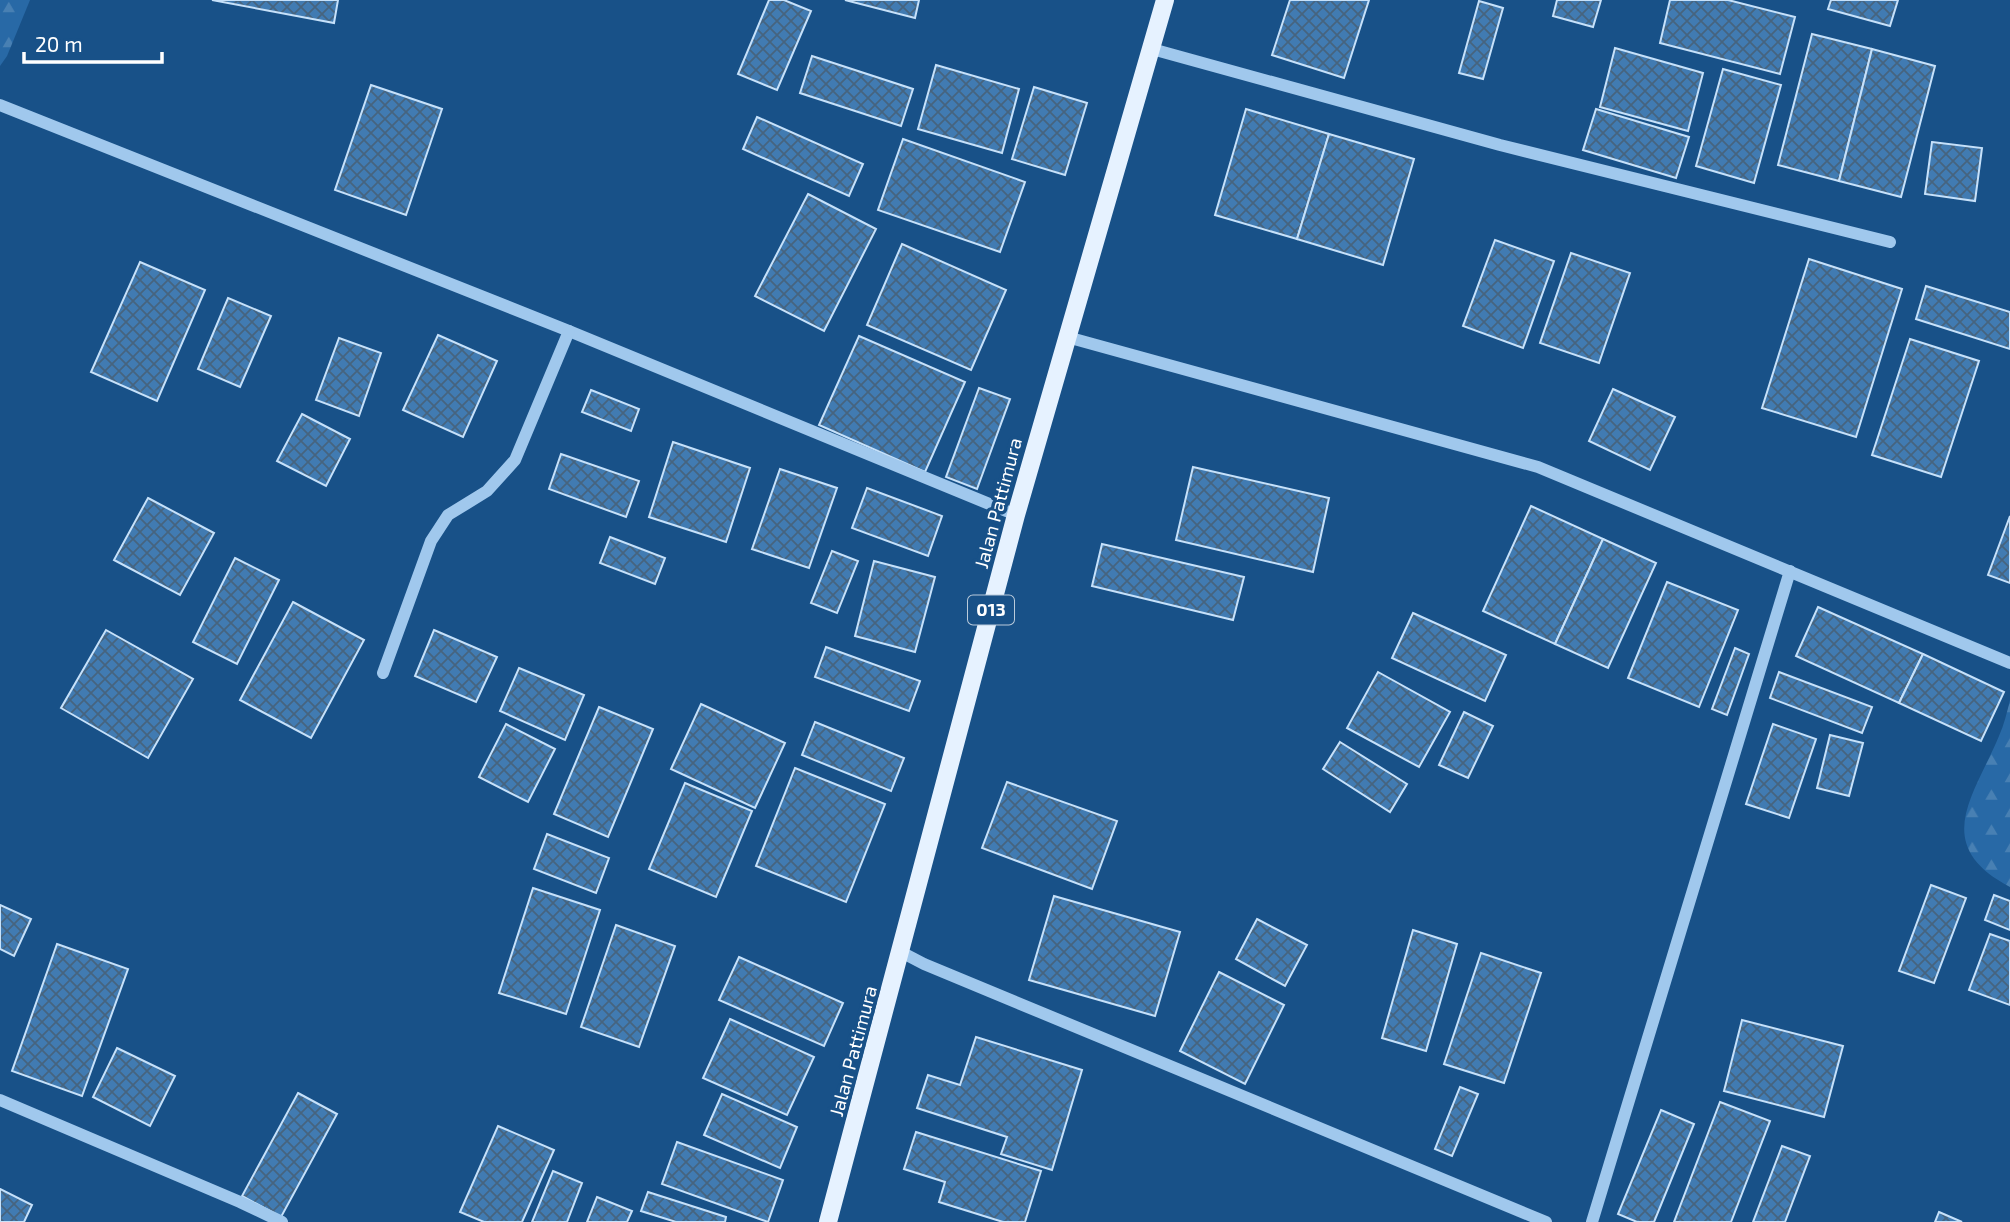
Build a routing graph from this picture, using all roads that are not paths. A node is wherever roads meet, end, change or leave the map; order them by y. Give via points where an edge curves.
1 (1165, 0) edge
2 (1152, 49) junction
3 (0, 105) edge
4 (1889, 242) dead end
5 (569, 331) junction
6 (1067, 337) junction
7 (1016, 515) junction
8 (1790, 571) junction
9 (2010, 663) edge
10 (383, 673) dead end
11 (901, 952) junction
12 (0, 1100) edge
13 (282, 1222) edge
14 (828, 1222) edge
15 (1546, 1222) edge
16 (1592, 1222) edge

1 - 2 main road, Jalan Pattimura / 013
2 - 4 street via 1500,145
2 - 6 main road, Jalan Pattimura / 013
3 - 5 street
5 - 7 street
5 - 10 street via 515,460 487,491 449,515 431,541
6 - 7 main road, Jalan Pattimura / 013
6 - 8 street via 1538,467
7 - 11 main road, Jalan Pattimura / 013
8 - 9 street
8 - 16 street
11 - 14 main road, Jalan Pattimura / 013
11 - 15 street
12 - 13 street

